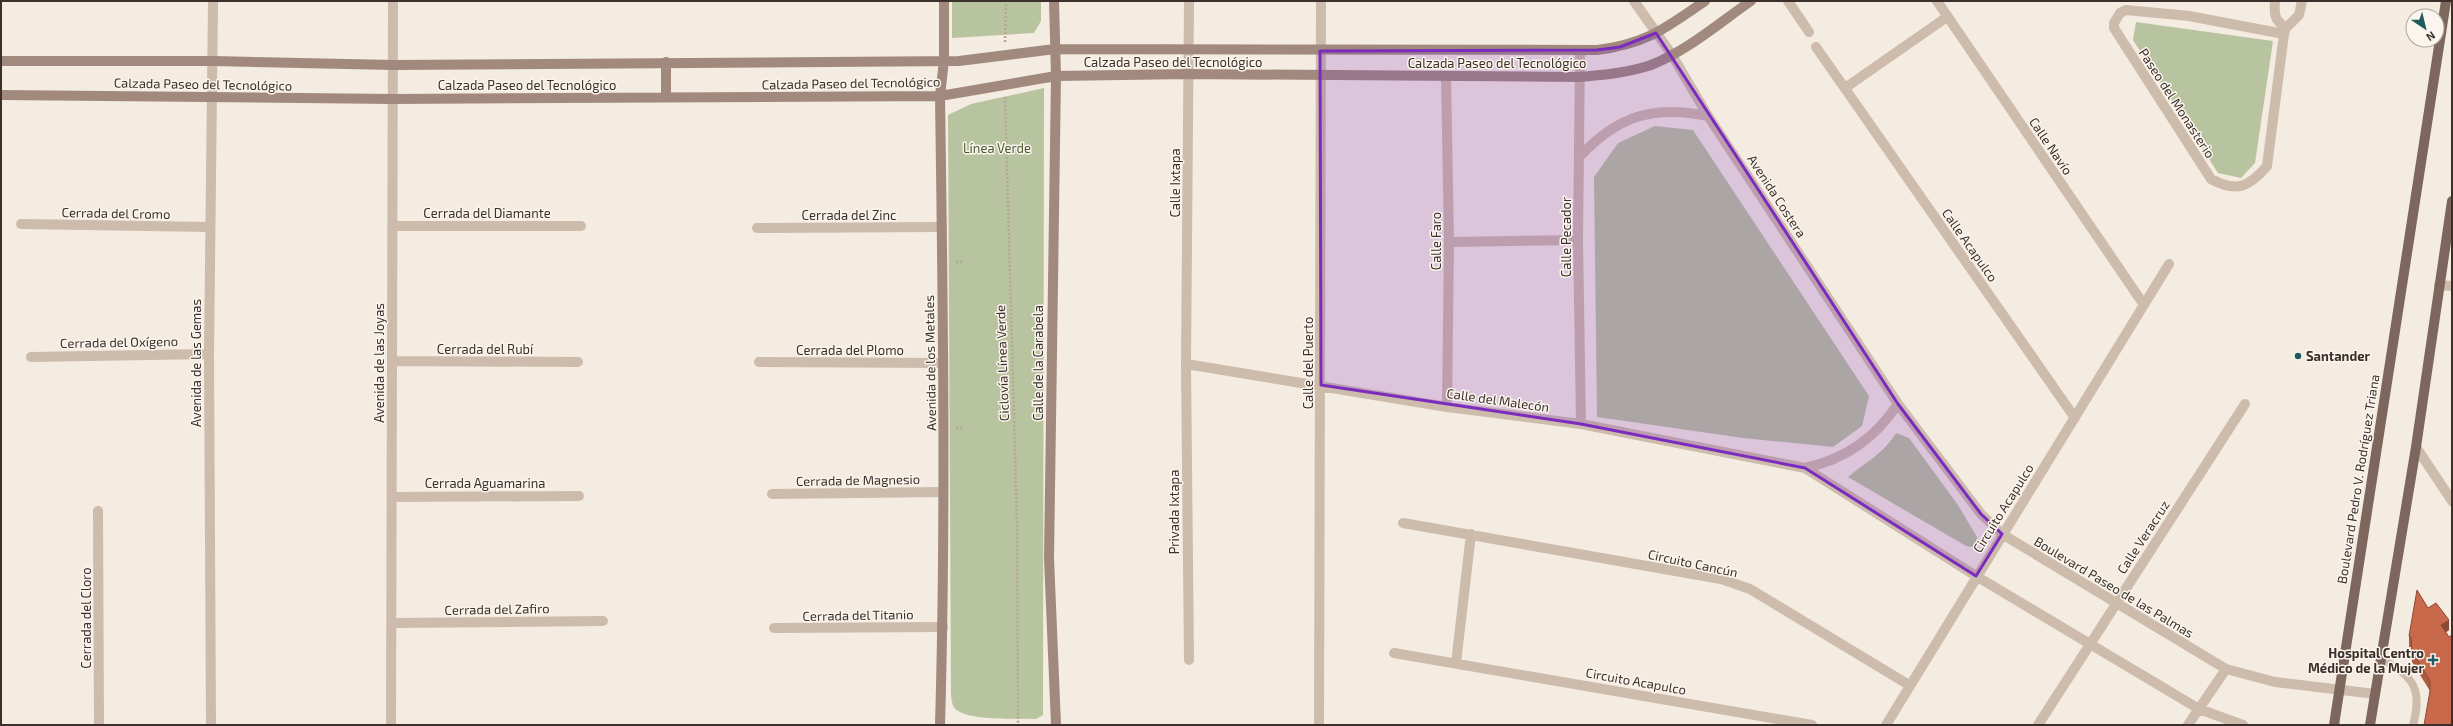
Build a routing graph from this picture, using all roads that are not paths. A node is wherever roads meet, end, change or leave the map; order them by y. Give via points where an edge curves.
1 (213, 1) edge
2 (393, 1) edge
3 (944, 1) edge
4 (1054, 1) edge
5 (1189, 1) edge
6 (1321, 1) edge
7 (1634, 1) edge
8 (1705, 1) edge
9 (1751, 1) edge
10 (1788, 1) edge
11 (1937, 1) edge
12 (2275, 1) edge
13 (2302, 1) edge
14 (2446, 1) edge
15 (1947, 17) junction
16 (2285, 31) junction
17 (1809, 32) dead end
18 (1656, 33) junction
19 (1816, 47) dead end
20 (1055, 50) junction
21 (1189, 50) junction
22 (1580, 50) junction
23 (1320, 51) junction
24 (1672, 55) junction
25 (944, 60) junction
26 (1, 61) edge
27 (213, 61) junction
28 (666, 62) junction
29 (393, 65) junction
30 (1189, 74) junction
31 (1320, 75) junction
32 (1056, 76) junction
33 (1446, 76) junction
34 (1579, 77) junction
35 (1845, 88) junction
36 (1, 95) edge
37 (940, 96) junction
38 (212, 97) junction
39 (666, 97) junction
40 (393, 99) junction
41 (1708, 116) junction
42 (1580, 156) junction
43 (2452, 201) edge
44 (21, 224) dead end
45 (392, 226) junction
46 (581, 226) dead end
47 (210, 227) junction
48 (942, 227) junction
49 (757, 228) dead end
50 (1578, 240) junction
51 (1449, 242) junction
52 (2169, 264) dead end
53 (2439, 285) junction
54 (2452, 286) edge
55 (2144, 305) junction
56 (209, 354) junction
57 (31, 357) dead end
58 (392, 362) junction
59 (578, 362) dead end
60 (759, 362) dead end
61 (942, 363) junction
62 (1186, 364) junction
63 (1321, 385) junction
64 (1898, 404) junction
65 (2245, 404) dead end
66 (1447, 406) junction
67 (2075, 418) junction
68 (1581, 424) junction
69 (2416, 447) junction
70 (1805, 468) junction
71 (943, 492) junction
72 (772, 494) dead end
73 (579, 496) dead end
74 (392, 497) junction
75 (2452, 501) edge
76 (98, 511) dead end
77 (1403, 523) dead end
78 (1471, 534) junction
79 (2002, 534) junction
80 (1976, 576) junction
81 (2116, 603) junction
82 (603, 621) dead end
83 (392, 623) junction
84 (943, 627) junction
85 (774, 628) dead end
86 (2090, 643) junction
87 (1394, 653) dead end
88 (2381, 659) junction
89 (1189, 660) dead end
90 (1456, 663) junction
91 (2226, 668) junction
92 (1909, 685) junction
93 (2338, 690) junction
94 (2375, 694) junction
95 (2199, 709) junction
96 (99, 725) edge
97 (210, 725) edge
98 (391, 725) edge
99 (940, 725) edge
100 (1056, 725) edge
101 (1319, 725) edge
102 (1812, 725) edge
103 (1886, 725) edge
104 (2038, 725) edge
105 (2188, 725) edge
106 (2243, 725) edge
107 (2334, 725) edge
108 (2370, 725) edge
109 (2413, 725) edge

1 - 27 street, Avenida de las Gemas
2 - 29 street, Avenida de las Joyas
3 - 25 main road, Avenida de los Metales
4 - 20 main road, Calle de la Carabela
5 - 21 street, Calle Ixtapa
6 - 23 street, Calle del Puerto
7 - 18 street, Avenida Costera
8 - 18 main road, Calzada Paseo del Tecnológico
9 - 24 main road, Calzada Paseo del Tecnológico
10 - 17 street
11 - 15 street, Calle Navío
12 - 16 street via 2274,15
13 - 16 street via 2299,15
14 - 93 main road, Boulevard Pedro V. Rodríguez Triana
15 - 35 street
15 - 55 street, Calle Navío
16 - 16 street, Paseo del Monasterio via 2189,16 2126,10 2120,13 2114,22 2114,28 2211,179 2225,187 2241,187 2255,180 2267,166
18 - 22 main road, Calzada Paseo del Tecnológico via 1620,47
18 - 24 street, Avenida Costera
19 - 35 street, Calle Acapulco
20 - 21 main road, Calzada Paseo del Tecnológico
20 - 25 main road, Calzada Paseo del Tecnológico
20 - 32 main road, Calle de la Carabela
21 - 23 main road, Calzada Paseo del Tecnológico
21 - 30 street, Calle Ixtapa
22 - 23 main road, Calzada Paseo del Tecnológico
22 - 34 street, Calle Pecador
23 - 31 street, Calle del Puerto
24 - 34 main road, Calzada Paseo del Tecnológico via 1631,71
24 - 41 street, Avenida Costera
25 - 28 main road, Calzada Paseo del Tecnológico
25 - 37 main road, Avenida de los Metales
26 - 27 main road, Calzada Paseo del Tecnológico
27 - 29 main road, Calzada Paseo del Tecnológico
27 - 38 street, Avenida de las Gemas
28 - 29 main road, Calzada Paseo del Tecnológico
28 - 39 main road
29 - 40 street, Avenida de las Joyas
30 - 31 main road, Calzada Paseo del Tecnológico
30 - 32 main road, Calzada Paseo del Tecnológico
30 - 62 street, Calle Ixtapa
31 - 33 main road, Calzada Paseo del Tecnológico
31 - 63 street, Calle del Puerto
32 - 37 main road, Calzada Paseo del Tecnológico
32 - 100 main road, Calle de la Carabela via 1049,558
33 - 34 main road, Calzada Paseo del Tecnológico
33 - 51 street, Calle Faro
34 - 42 street, Calle Pecador
35 - 67 street, Calle Acapulco
36 - 38 main road, Calzada Paseo del Tecnológico
37 - 39 main road, Calzada Paseo del Tecnológico
37 - 48 main road, Avenida de los Metales
38 - 40 main road, Calzada Paseo del Tecnológico
38 - 47 street, Avenida de las Gemas
39 - 40 main road, Calzada Paseo del Tecnológico
40 - 45 street, Avenida de las Joyas
41 - 42 street via 1685,111 1662,111 1638,116 1616,125 1596,138
41 - 64 street, Avenida Costera
42 - 50 street, Calle Pecador
43 - 53 main road
44 - 47 street, Cerrada del Cromo
45 - 46 street, Cerrada del Diamante
45 - 58 street, Avenida de las Joyas
47 - 56 street, Avenida de las Gemas
48 - 49 street, Cerrada del Zinc
48 - 61 main road, Avenida de los Metales
50 - 51 street
50 - 68 street, Calle Pecador
51 - 66 street, Calle Faro
52 - 55 street, Circuito Acapulco
53 - 54 street
53 - 69 main road
55 - 67 street, Circuito Acapulco
56 - 57 street, Cerrada del Oxígeno
56 - 97 street, Avenida de las Gemas
58 - 59 street, Cerrada del Rubí
58 - 74 street, Avenida de las Joyas
60 - 61 street, Cerrada del Plomo
61 - 71 main road, Avenida de los Metales
62 - 63 street, Calle del Malecón
62 - 89 street, Privada Ixtapa
63 - 66 street, Calle del Malecón
63 - 101 street, Calle del Puerto
64 - 70 street via 1874,434 1859,447 1824,464
64 - 79 street, Boulevard Paseo de las Palmas via 1981,514
65 - 81 street, Calle Veracruz
66 - 68 street, Calle del Malecón
67 - 79 street, Circuito Acapulco
68 - 70 street, Calle del Malecón
69 - 75 street
69 - 88 main road
70 - 80 street
71 - 72 street, Cerrada de Magnesio
71 - 84 main road, Avenida de los Metales
73 - 74 street, Cerrada Aguamarina
74 - 83 street, Avenida de las Joyas
76 - 96 street, Cerrada del Cloro
77 - 78 street, Circuito Cancún
78 - 90 street
78 - 92 street, Circuito Cancún via 1721,579 1750,589
79 - 80 street, Circuito Acapulco
79 - 81 street, Boulevard Paseo de las Palmas
80 - 86 street
80 - 92 street, Circuito Acapulco
81 - 86 street, Calle Veracruz
81 - 91 street, Boulevard Paseo de las Palmas
82 - 83 street, Cerrada del Zafiro
83 - 98 street, Avenida de las Joyas
84 - 85 street, Cerrada del Titanio
84 - 99 main road, Avenida de los Metales
86 - 95 street
86 - 104 street, Calle Veracruz
87 - 90 street
88 - 94 main road
88 - 109 lane via 2399,668 2414,685 2418,698
90 - 102 street, Circuito Acapulco
91 - 93 street, Boulevard Paseo de las Palmas via 2275,682
91 - 95 street
92 - 103 street, Circuito Acapulco
93 - 94 street, Boulevard Paseo de las Palmas
93 - 107 main road, Boulevard Pedro V. Rodríguez Triana
94 - 108 main road
95 - 105 street
95 - 106 street

